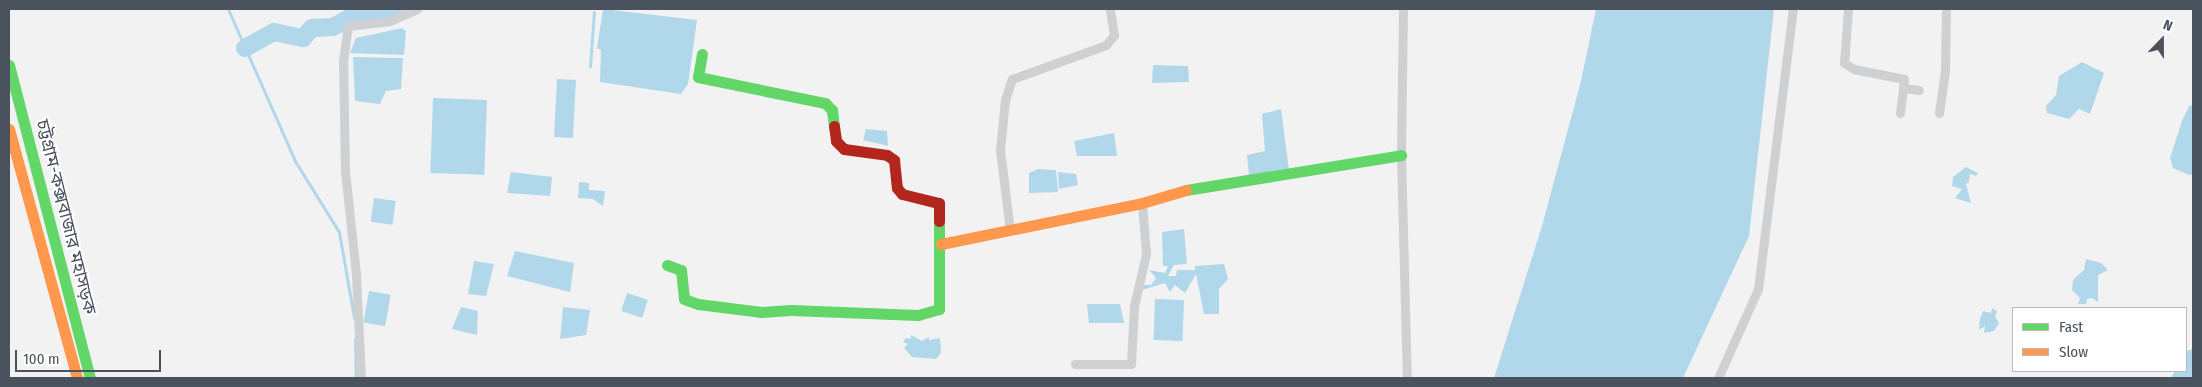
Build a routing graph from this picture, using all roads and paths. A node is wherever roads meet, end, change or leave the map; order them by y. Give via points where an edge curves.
1 (417, 9) edge
2 (1110, 9) edge
3 (1403, 9) edge
4 (1793, 9) edge
5 (1848, 9) edge
6 (1946, 9) edge
7 (702, 54) dead end
8 (9, 65) edge
9 (1903, 88) junction
10 (1919, 90) dead end
11 (1939, 112) dead end
12 (1900, 113) dead end
13 (9, 129) edge
14 (1401, 155) junction
15 (1142, 203) junction
16 (1010, 231) junction
17 (941, 244) junction
18 (667, 265) dead end
19 (1075, 364) dead end
20 (77, 378) edge
21 (90, 378) edge
22 (361, 378) edge
23 (1407, 378) edge
24 (1718, 378) edge

1 - 22 street via 390,21 348,26 343,61 345,171 356,274
2 - 16 street via 1114,35 1106,45 1012,79 1005,100 1000,150
3 - 14 street
4 - 24 street via 1758,289
5 - 9 street via 1844,63 1854,69 1904,79
6 - 11 street via 1945,71
7 - 17 main road via 698,77 825,103 832,110 836,141 844,149 886,155 894,160 897,188 902,194 939,202
8 - 21 main road, চট্টগ্রাম-কক্সবাজার মহাসড়ক
9 - 10 street
9 - 12 street
13 - 20 main road, চট্টগ্রাম-কক্সবাজার মহাসড়ক
14 - 15 main road via 1238,184 1191,189
14 - 23 street
15 - 16 main road
15 - 19 street via 1146,254 1134,306 1131,364
16 - 17 main road
17 - 18 main road via 939,309 918,315 791,310 761,312 698,304 684,299 681,270

